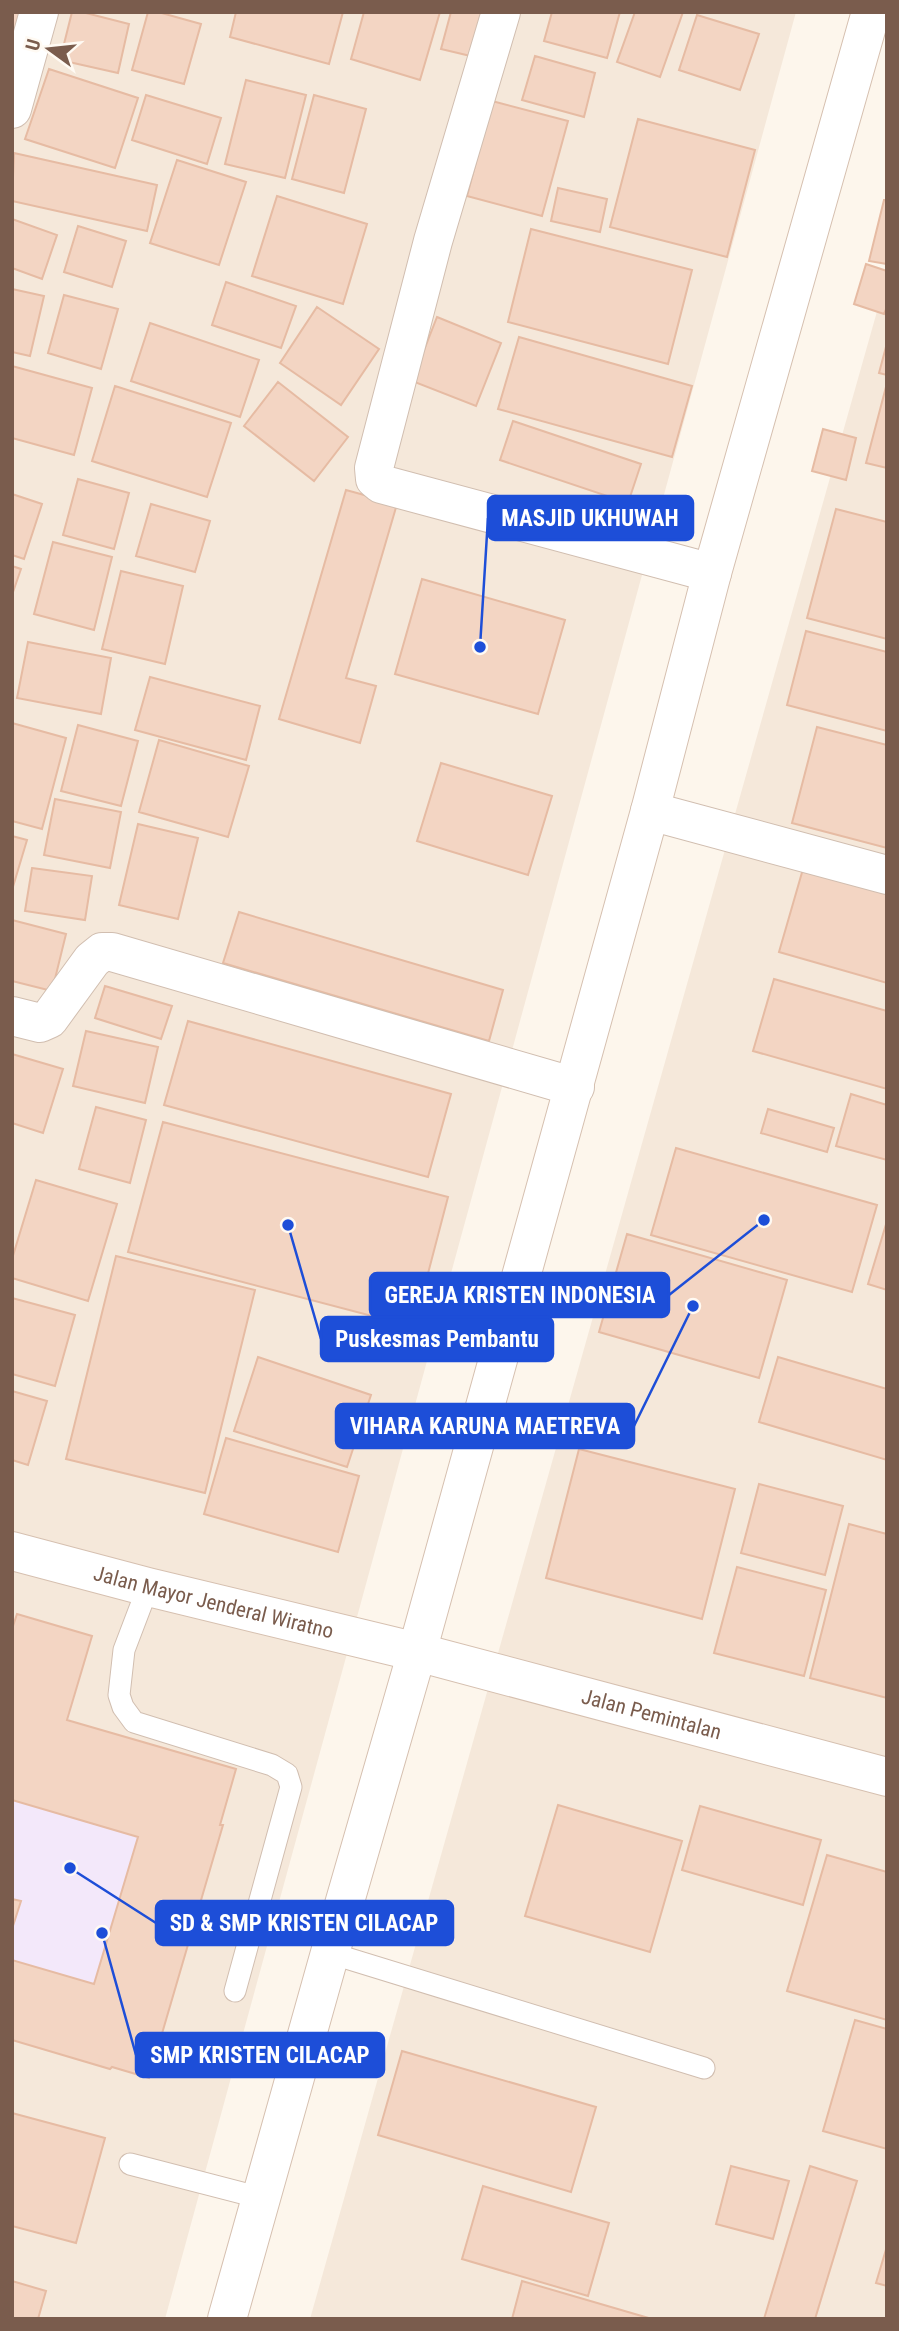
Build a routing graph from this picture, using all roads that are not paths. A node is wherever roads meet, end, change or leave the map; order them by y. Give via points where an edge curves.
1 (39, 12) edge
2 (501, 12) edge
3 (871, 12) edge
4 (15, 85) edge
5 (712, 573) junction
6 (650, 811) junction
7 (887, 875) edge
8 (12, 1016) edge
9 (575, 1087) junction
10 (12, 1551) edge
11 (148, 1587) junction
12 (417, 1652) junction
13 (887, 1777) edge
14 (330, 1953) junction
15 (235, 1991) dead end
16 (704, 2068) dead end
17 (130, 2164) dead end
18 (261, 2198) junction
19 (227, 2319) edge

1 - 4 street
2 - 5 street via 433,241 374,468 375,479
3 - 5 street
5 - 6 street
6 - 7 street
6 - 9 street
8 - 9 street via 40,1023 49,1019 92,960 102,952 112,952
9 - 12 street
10 - 11 street, Jalan Mayor Jenderal Wiratno
11 - 12 street, Jalan Mayor Jenderal Wiratno
11 - 15 lane via 124,1650 119,1695 123,1707 135,1722 272,1765 287,1774 291,1787
12 - 13 street, Jalan Pemintalan
12 - 14 street
14 - 16 lane
14 - 18 street
17 - 18 lane
18 - 19 street

